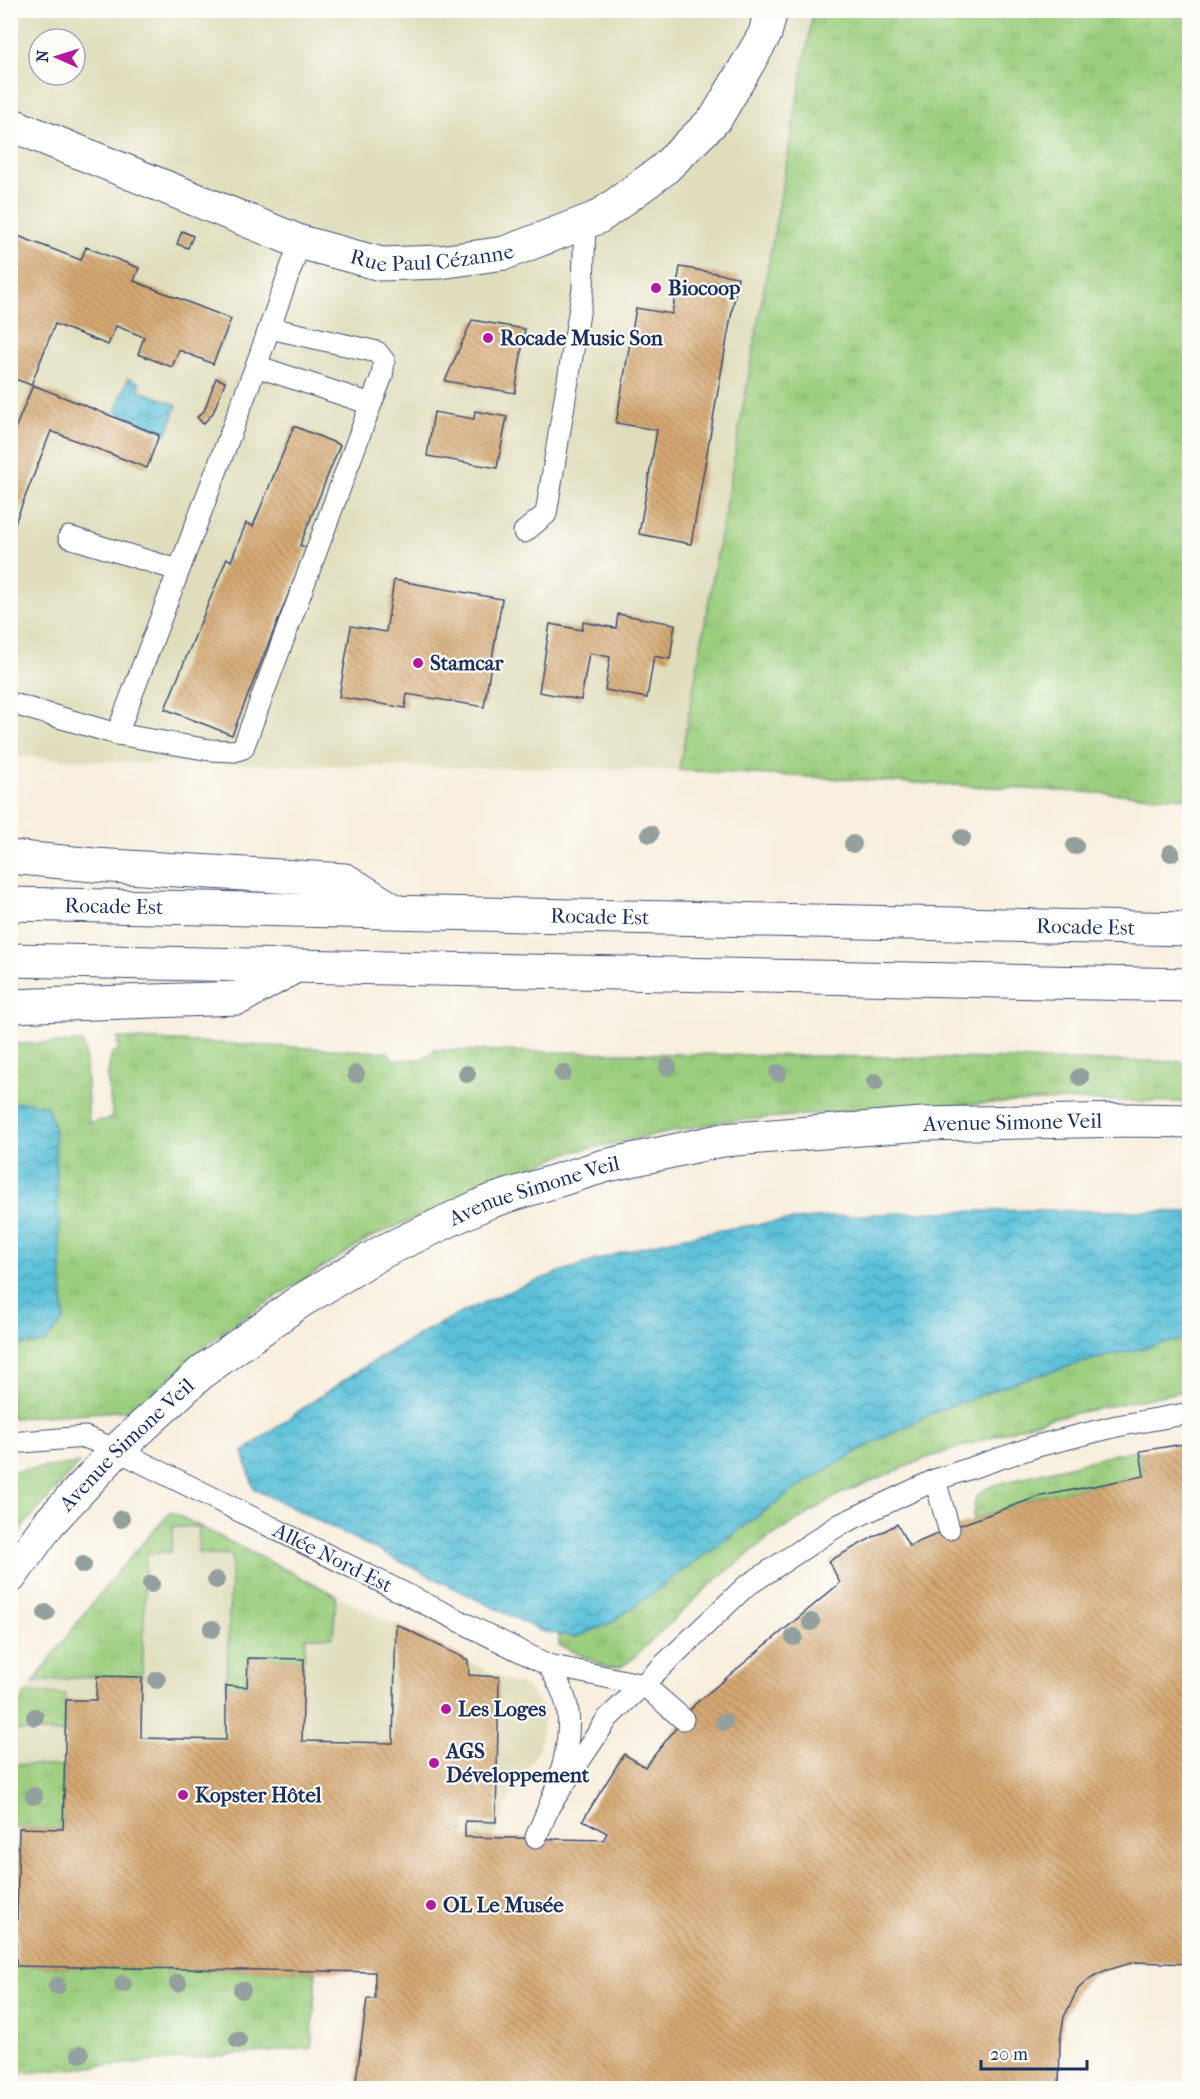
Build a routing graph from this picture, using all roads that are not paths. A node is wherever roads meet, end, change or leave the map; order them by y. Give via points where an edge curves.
1 (771, 10) edge
2 (10, 124) edge
3 (585, 223) junction
4 (300, 242) junction
5 (270, 328) junction
6 (256, 366) junction
7 (371, 404) junction
8 (524, 532) dead end
9 (69, 537) dead end
10 (178, 570) junction
11 (10, 703) edge
12 (117, 734) junction
13 (10, 857) edge
14 (10, 904) edge
15 (397, 912) junction
16 (1190, 929) edge
17 (10, 960) edge
18 (296, 966) junction
19 (1190, 985) edge
20 (10, 1006) edge
21 (1190, 1121) edge
22 (1190, 1413) edge
23 (10, 1443) edge
24 (117, 1450) junction
25 (935, 1480) junction
26 (949, 1529) dead end
27 (10, 1577) edge
28 (548, 1665) junction
29 (644, 1685) junction
30 (683, 1719) dead end
31 (550, 1805) junction
32 (536, 1837) dead end

1 - 3 main road, Rue Paul Cézanne via 765,34 716,118 663,170 599,218
2 - 4 main road, Rue Paul Cézanne
3 - 4 main road, Rue Paul Cézanne via 505,252 440,262 381,264
3 - 8 lane via 583,289 546,514
4 - 5 lane
5 - 6 lane
5 - 7 lane via 378,352 384,361 382,376
6 - 7 lane
6 - 10 lane
7 - 12 lane via 243,748 210,750
9 - 10 lane
10 - 12 lane
11 - 12 lane
13 - 15 main road via 345,880
14 - 15 main road, Rocade Est
15 - 16 main road, Rocade Est
17 - 18 main road
18 - 19 main road
18 - 20 main road via 239,998
21 - 24 main road, Avenue Simone Veil via 910,1125 723,1140 604,1166 488,1203 384,1251 299,1302 203,1371
22 - 25 lane via 1036,1446
23 - 24 lane, Allée Nord-Est via 85,1437
24 - 27 main road, Avenue Simone Veil via 50,1523
24 - 28 lane, Allée Nord-Est
25 - 26 lane
25 - 29 lane via 839,1525 745,1587
28 - 29 lane, Allée Nord-Est
28 - 31 lane via 568,1710 568,1745
29 - 30 lane
29 - 31 lane via 608,1718
31 - 32 lane

